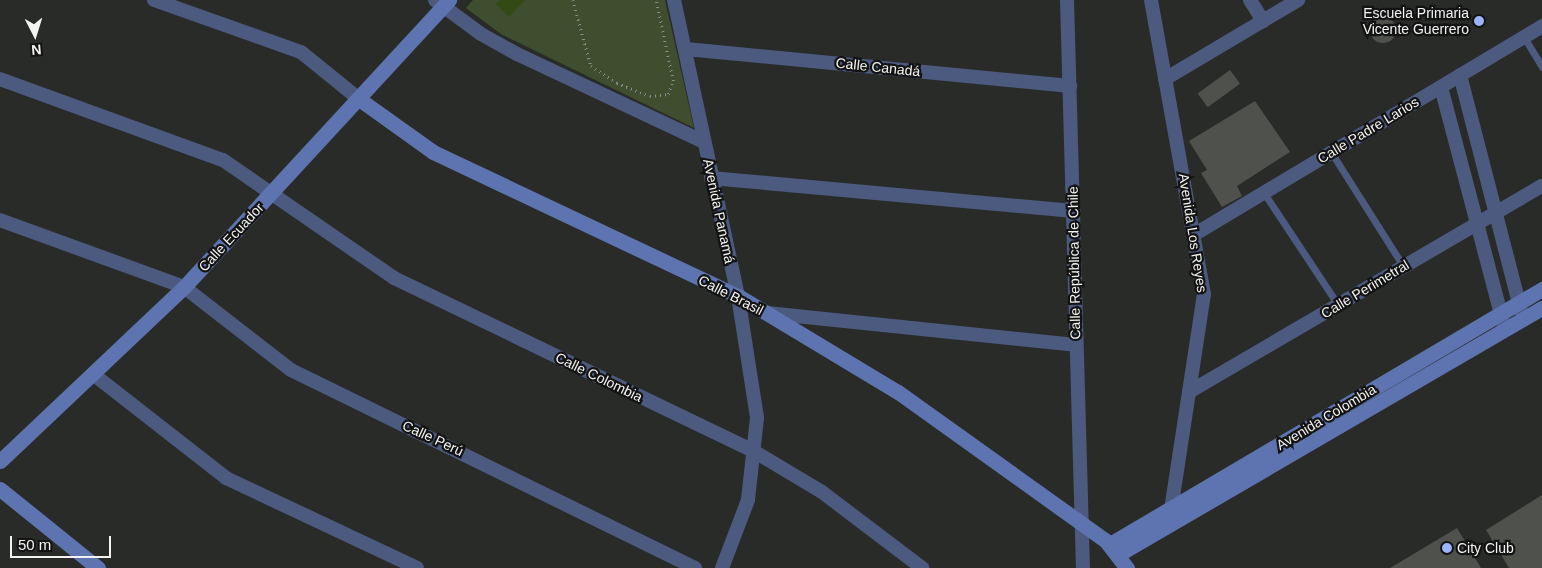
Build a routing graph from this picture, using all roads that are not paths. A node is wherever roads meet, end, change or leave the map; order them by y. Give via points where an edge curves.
1 (154, 0) edge
2 (674, 0) edge
3 (1067, 0) edge
4 (1151, 0) edge
5 (1250, 0) edge
6 (1298, 0) edge
7 (443, 2) edge
8 (1263, 21) junction
9 (1542, 26) edge
10 (1524, 37) junction
11 (686, 49) junction
12 (1542, 67) edge
13 (1460, 75) junction
14 (0, 79) edge
15 (1165, 79) junction
16 (1070, 86) junction
17 (1441, 87) junction
18 (359, 99) junction
19 (704, 142) junction
20 (1331, 152) junction
21 (711, 178) junction
22 (1542, 186) edge
23 (1264, 193) junction
24 (269, 194) junction
25 (1073, 211) junction
26 (1498, 212) junction
27 (0, 220) edge
28 (1478, 223) junction
29 (1195, 234) junction
30 (1403, 266) junction
31 (184, 287) junction
32 (1542, 289) edge
33 (738, 296) junction
34 (1519, 302) junction
35 (1338, 305) junction
36 (1542, 308) edge
37 (767, 314) junction
38 (1500, 314) junction
39 (1524, 319) junction
40 (1505, 330) junction
41 (1075, 345) junction
42 (93, 374) junction
43 (1189, 392) junction
44 (755, 452) junction
45 (0, 461) edge
46 (0, 489) edge
47 (1171, 509) junction
48 (1082, 526) junction
49 (1168, 527) junction
50 (1114, 549) junction
51 (98, 568) edge
52 (417, 568) edge
53 (695, 568) edge
54 (722, 568) edge
55 (922, 568) edge
56 (1083, 568) edge
57 (1127, 568) edge

1 - 18 street via 301,52
2 - 11 street, Avenida Panamá
3 - 16 street, Calle República de Chile
4 - 15 street, Avenida Los Reyes
5 - 8 street
6 - 8 street
7 - 18 main road, Calle Ecuador
7 - 19 street via 517,54
8 - 15 street
9 - 10 street, Calle Padre Larios
10 - 12 lane
10 - 13 street, Calle Padre Larios
11 - 16 street, Calle Canadá
11 - 19 street, Avenida Panamá
13 - 17 street, Calle Padre Larios
13 - 26 street
14 - 24 street, Calle Colombia via 218,158
15 - 29 street, Avenida Los Reyes
16 - 25 street, Calle República de Chile
17 - 20 street, Calle Padre Larios
17 - 28 street
18 - 24 main road, Calle Ecuador
18 - 33 main road, Calle Brasil via 440,156
19 - 21 street, Avenida Panamá
20 - 23 street, Calle Padre Larios
20 - 30 lane
21 - 25 street
21 - 33 street, Avenida Panamá
22 - 26 street, Calle Perimetral
23 - 29 street, Calle Padre Larios
23 - 35 lane
24 - 31 main road, Calle Ecuador
24 - 44 street, Calle Colombia via 394,278
25 - 41 street, Calle República de Chile
26 - 28 street, Calle Perimetral
26 - 34 street
27 - 31 street, Calle Perú
28 - 30 street, Calle Perimetral
28 - 38 street
29 - 43 street, Avenida Los Reyes via 1203,309
30 - 35 street, Calle Perimetral
31 - 42 main road, Calle Ecuador
31 - 53 street, Calle Perú via 291,370
32 - 34 main road, Avenida Colombia
33 - 37 main road, Calle Brasil
33 - 44 street, Avenida Panamá via 754,381
34 - 38 main road, Avenida Colombia
34 - 39 street
35 - 43 street, Calle Perimetral
36 - 39 main road, Avenida Colombia
37 - 41 street
37 - 48 main road, Calle Brasil via 904,396
38 - 40 street
38 - 47 main road, Avenida Colombia
39 - 40 main road, Avenida Colombia
40 - 49 main road, Avenida Colombia
41 - 48 street, Calle República de Chile
42 - 45 main road, Calle Ecuador
42 - 52 street via 226,478
43 - 47 street, Avenida Los Reyes
44 - 54 street, Avenida Panamá via 748,500
44 - 55 street, Calle Colombia via 822,492
46 - 51 main road
47 - 49 street, Avenida Los Reyes
47 - 50 main road, Avenida Colombia
48 - 50 main road, Calle Brasil
48 - 56 street, Calle República de Chile
49 - 50 main road, Avenida Colombia
50 - 57 main road

